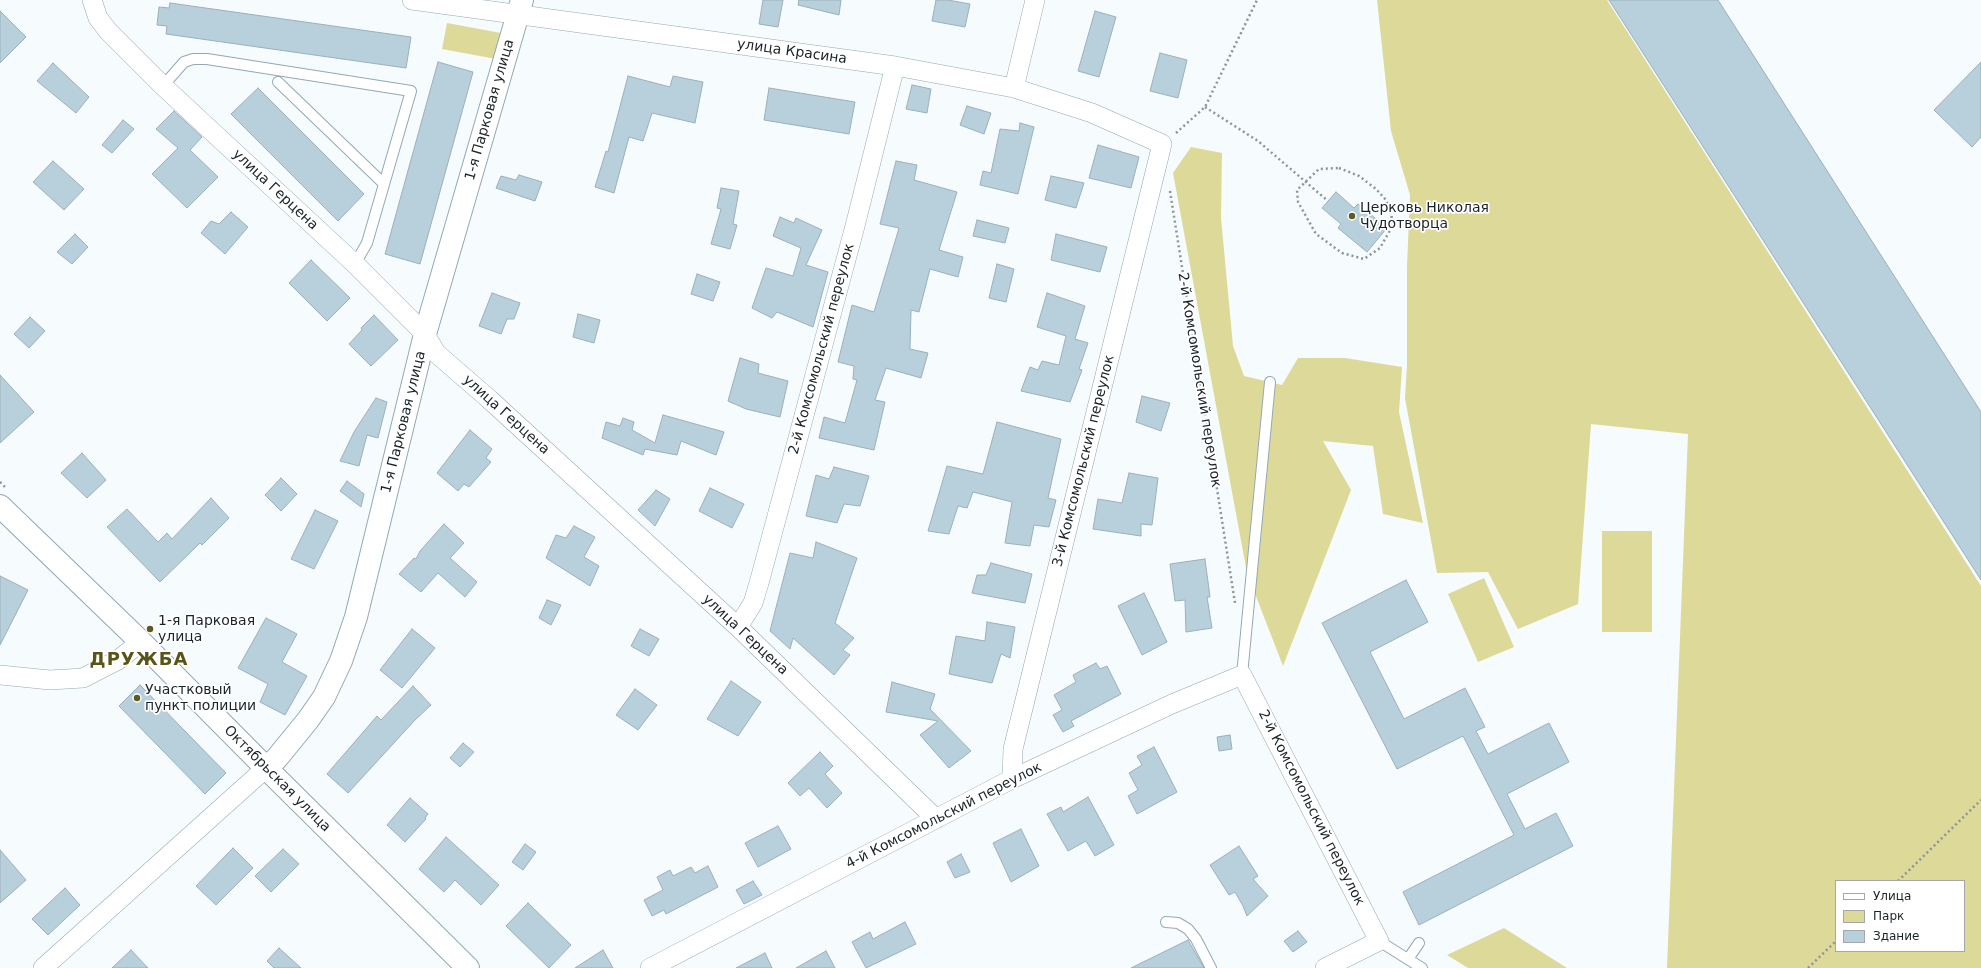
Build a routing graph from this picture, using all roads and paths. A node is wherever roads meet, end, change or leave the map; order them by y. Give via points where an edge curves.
1 (92, 0) edge
2 (412, 0) edge
3 (1035, 0) edge
4 (1257, 0) edge
5 (520, 7) edge
6 (895, 66) junction
7 (278, 82) dead end
8 (163, 86) junction
9 (1014, 88) junction
10 (1205, 107) junction
11 (1162, 144) junction
12 (1305, 182) junction
13 (1168, 183) dead end
14 (384, 184) junction
15 (1328, 201) dead end
16 (355, 264) junction
17 (425, 334) junction
18 (1270, 382) dead end
19 (0, 506) edge
20 (1235, 608) dead end
21 (738, 627) junction
22 (141, 642) junction
23 (0, 675) edge
24 (1242, 675) junction
25 (266, 768) junction
26 (1012, 779) junction
27 (1981, 800) edge
28 (936, 819) junction
29 (1899, 880) edge
30 (1166, 922) dead end
31 (1379, 941) junction
32 (1835, 942) edge
33 (1419, 943) dead end
34 (1408, 959) junction
35 (43, 968) edge
36 (468, 968) edge
37 (650, 968) edge
38 (1211, 968) edge
39 (1326, 968) edge
40 (1422, 968) edge
41 (1808, 968) edge

1 - 8 street, улица Герцена via 98,18 108,31
2 - 5 street, улица Красина
3 - 9 street
4 - 10 path
5 - 6 street, улица Красина
5 - 17 street, 1-я Парковая улица
6 - 9 street, улица Красина
6 - 21 street, 2-й Комсомольский переулок via 853,234 759,583 753,603
7 - 14 lane
8 - 14 lane via 184,62 207,59 411,91
8 - 16 street, улица Герцена
9 - 11 street, улица Красина via 1092,113
10 - 11 path
10 - 12 path via 1258,141
11 - 26 street, 3-й Комсомольский переулок via 1013,749
12 - 12 path via 1318,169 1339,168 1359,176 1376,189 1386,200 1392,215 1389,232 1380,248 1364,259 1342,253 1316,234 1298,202 1296,190
12 - 15 path
13 - 20 path, 2-й Комсомольский переулок
14 - 16 lane via 367,243
16 - 17 street, улица Герцена
17 - 21 street, улица Герцена via 436,353
17 - 25 street, 1-я Парковая улица via 356,617 341,661 324,697 308,720
18 - 24 lane
19 - 22 street, Октябрьская улица
21 - 28 street, улица Герцена
22 - 23 street via 118,660 83,678 50,680
22 - 25 street, Октябрьская улица
24 - 26 street, 4-й Комсомольский переулок via 1172,704
24 - 31 street, 2-й Комсомольский переулок
25 - 35 street, 1-я Парковая улица
25 - 36 street, Октябрьская улица
26 - 28 street, 4-й Комсомольский переулок
27 - 29 path
28 - 37 street, 4-й Комсомольский переулок
30 - 38 lane via 1178,923 1188,929 1196,938
31 - 34 lane
31 - 39 street
32 - 41 path
33 - 34 lane
34 - 40 lane

